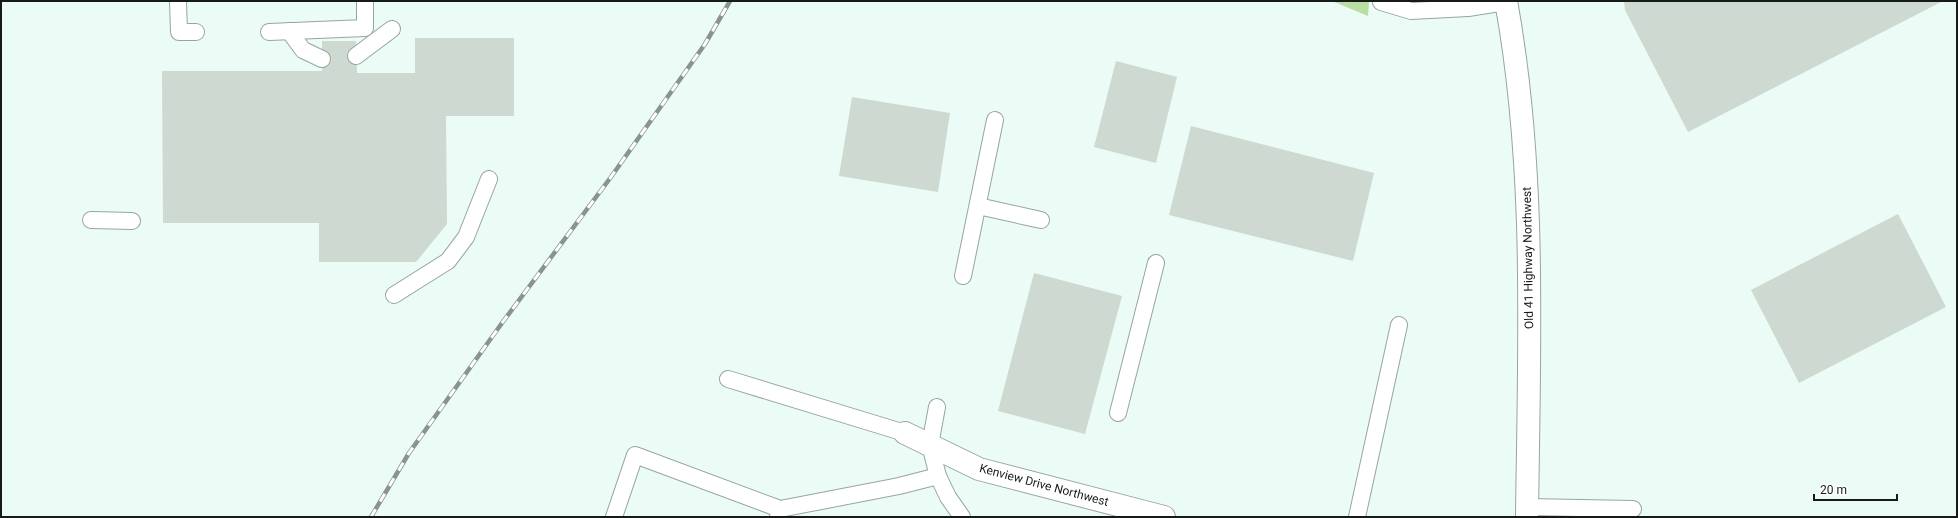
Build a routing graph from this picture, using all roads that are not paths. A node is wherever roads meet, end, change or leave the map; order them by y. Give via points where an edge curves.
1 (178, 1) edge
2 (365, 1) edge
3 (1506, 1) edge
4 (1381, 2) dead end
5 (392, 29) dead end
6 (289, 31) junction
7 (196, 32) dead end
8 (269, 32) dead end
9 (356, 56) dead end
10 (322, 59) dead end
11 (996, 120) dead end
12 (489, 179) dead end
13 (978, 206) junction
14 (91, 220) dead end
15 (1041, 220) dead end
16 (132, 221) dead end
17 (1156, 263) dead end
18 (963, 276) dead end
19 (394, 295) dead end
20 (1400, 325) dead end
21 (728, 379) dead end
22 (937, 407) dead end
23 (1118, 413) dead end
24 (905, 433) joint
25 (930, 445) junction
26 (938, 476) junction
27 (1632, 509) dead end
28 (1527, 512) edge
29 (779, 513) edge
30 (1153, 516) edge
31 (614, 517) edge
32 (962, 517) edge
33 (1356, 517) edge

1 - 7 lane via 179,32
2 - 6 lane via 365,28
3 - 4 lane via 1468,8 1411,11
3 - 28 street, Old 41 Highway Northwest via 1518,75 1526,183 1529,292
5 - 9 lane
6 - 8 lane
6 - 10 lane via 303,50
11 - 13 lane
12 - 19 lane via 466,237 448,261
13 - 15 lane
13 - 18 lane
14 - 16 lane
17 - 23 lane
20 - 33 lane
21 - 24 lane
22 - 25 lane
24 - 25 street, Kenview Drive Northwest
25 - 26 lane
25 - 30 street, Kenview Drive Northwest via 979,469
26 - 29 lane
26 - 32 lane
27 - 28 lane
29 - 31 lane via 635,455

